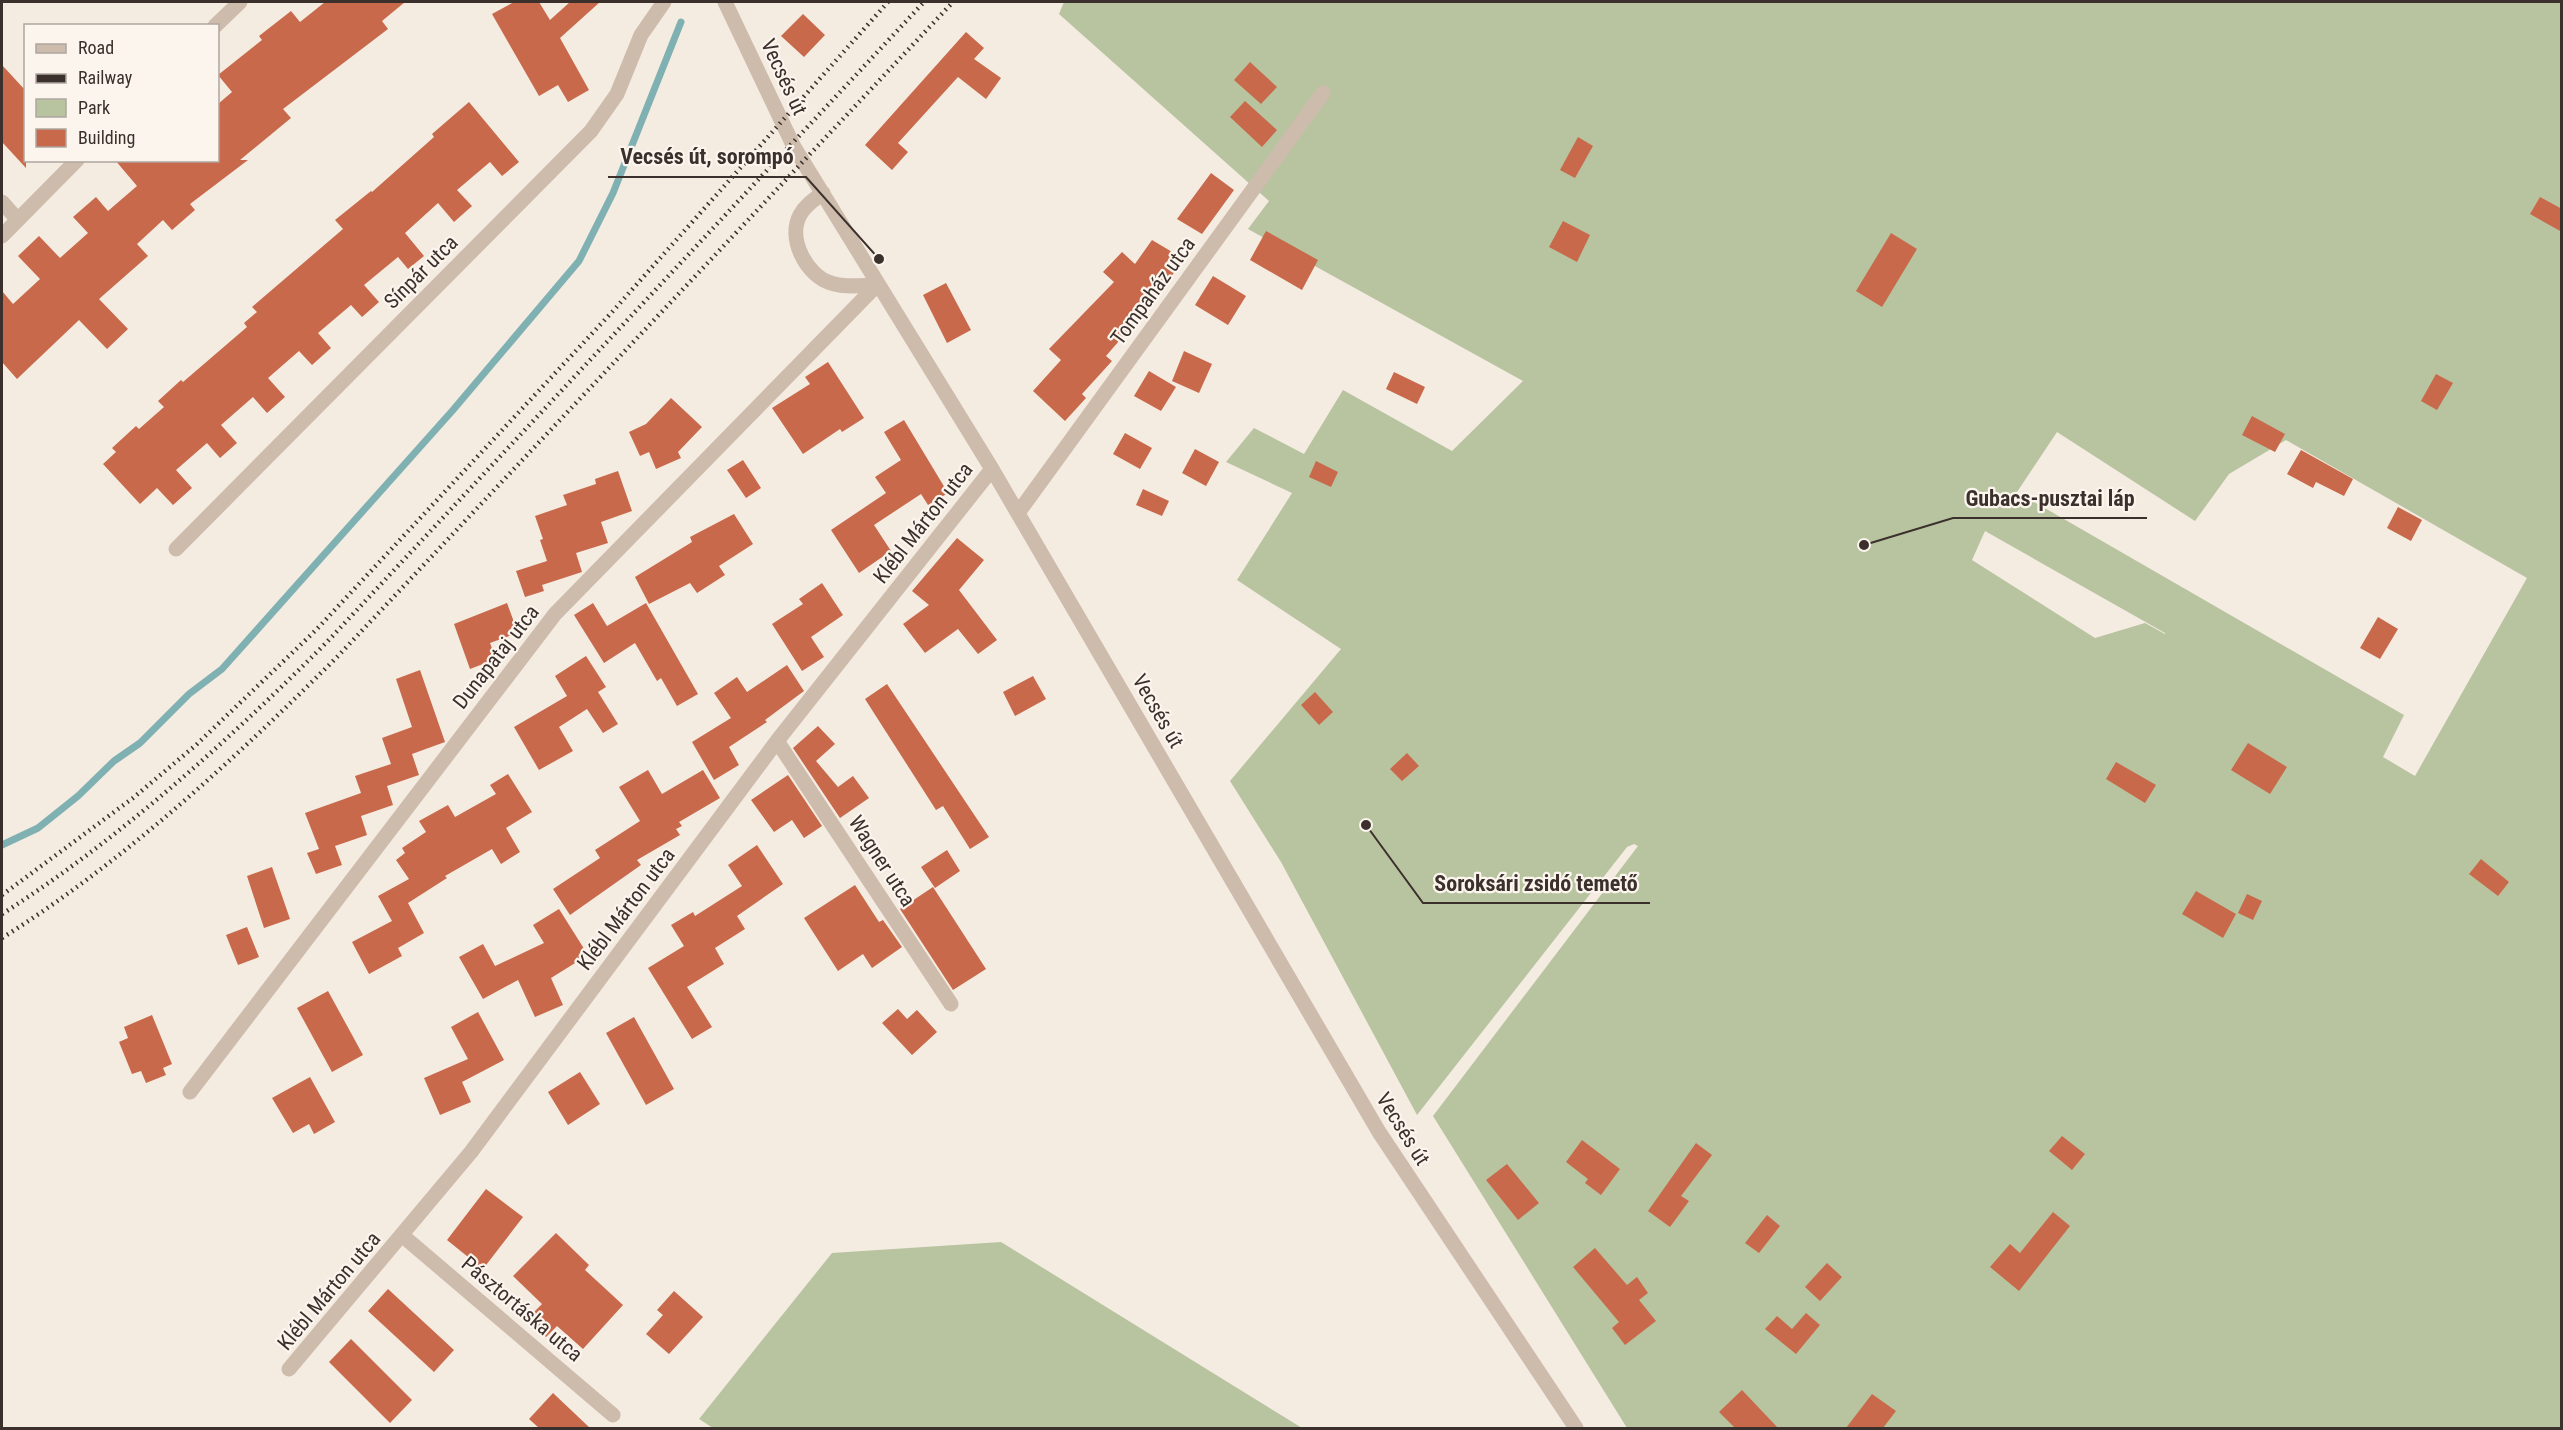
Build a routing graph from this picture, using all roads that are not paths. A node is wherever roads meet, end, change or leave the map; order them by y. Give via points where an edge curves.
1 (240, 2) edge
2 (664, 2) edge
3 (725, 2) edge
4 (217, 24) edge
5 (1323, 93) dead end
6 (75, 162) edge
7 (823, 193) junction
8 (2, 202) edge
9 (17, 219) junction
10 (2, 236) edge
11 (877, 285) junction
12 (992, 469) junction
13 (1018, 513) junction
14 (176, 549) dead end
15 (777, 741) junction
16 (951, 1004) dead end
17 (190, 1092) dead end
18 (403, 1236) junction
19 (290, 1369) dead end
20 (613, 1415) dead end
21 (1576, 1428) edge

1 - 4 street
2 - 14 street, Sínpár utca via 641,35 617,94 591,131
3 - 7 street, Vecsés út via 794,147
5 - 13 street, Tompaház utca
6 - 9 street
7 - 11 street, Vecsés út
7 - 11 street via 799,217 797,234 802,257 814,273 830,283
8 - 9 street
9 - 10 street
11 - 12 street, Vecsés út
11 - 17 street, Dunapataj utca via 555,614
12 - 13 street, Vecsés út
12 - 15 street, Klébl Márton utca
13 - 21 street, Vecsés út via 1379,1132
15 - 16 street, Wagner utca
15 - 18 street, Klébl Márton utca via 471,1152
18 - 19 street, Klébl Márton utca
18 - 20 street, Pásztortáska utca

